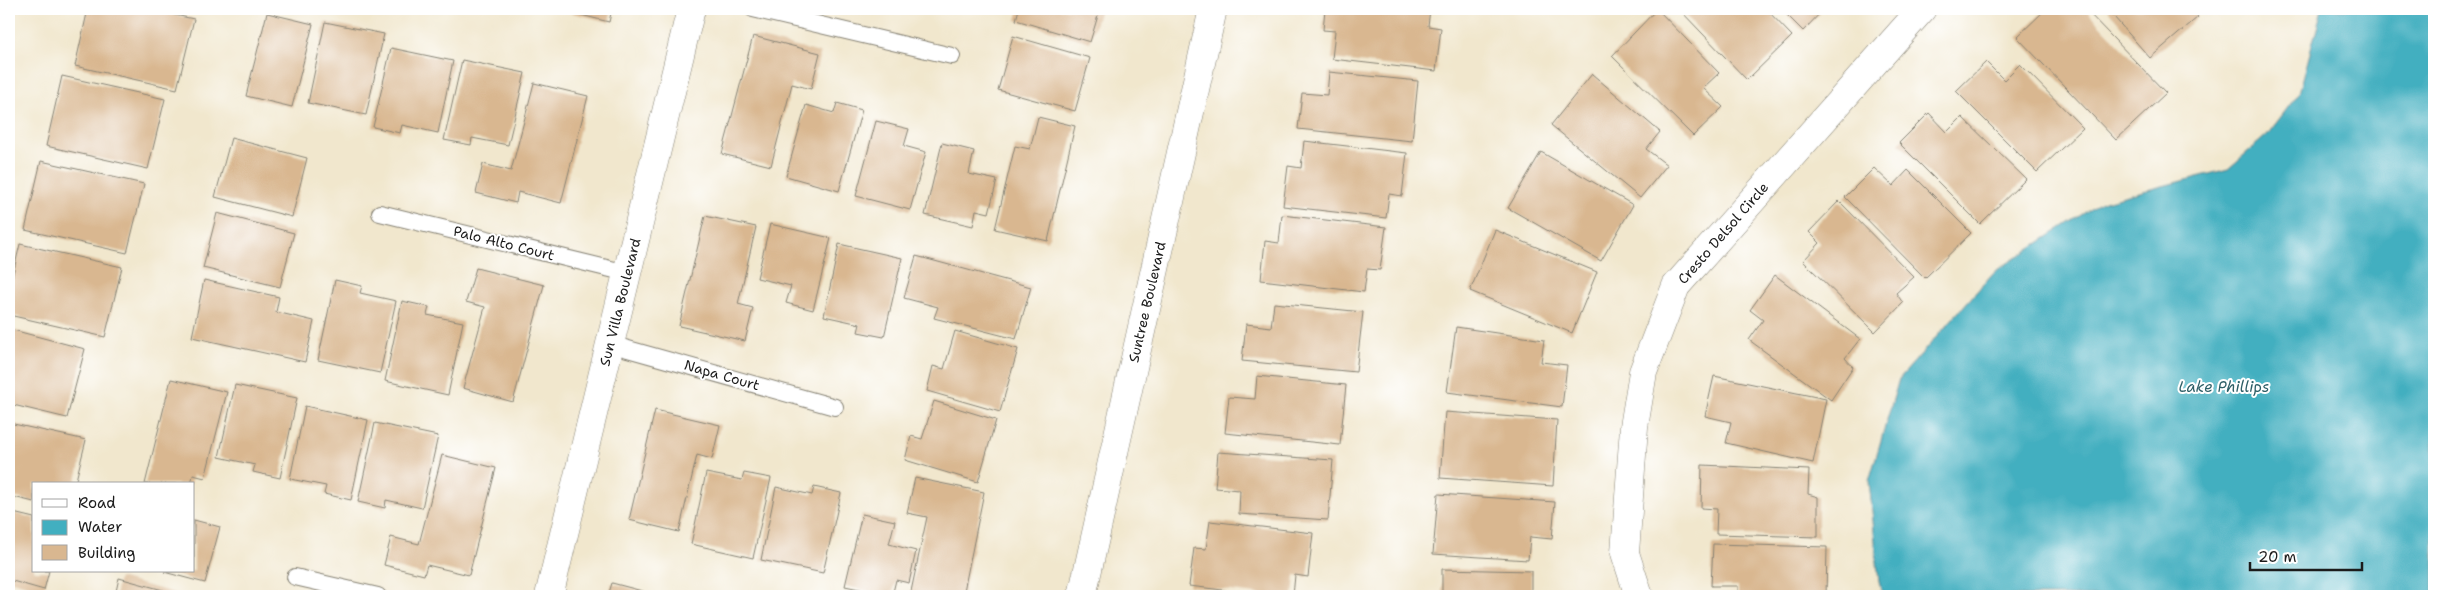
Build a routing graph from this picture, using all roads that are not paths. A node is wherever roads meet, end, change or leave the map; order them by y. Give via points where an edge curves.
1 (691, 9) edge
2 (753, 9) edge
3 (1213, 9) edge
4 (1922, 9) edge
5 (952, 56) dead end
6 (380, 213) dead end
7 (627, 273) junction
8 (610, 344) junction
9 (834, 407) dead end
10 (295, 577) dead end
11 (378, 596) edge
12 (549, 596) edge
13 (1082, 596) edge
14 (1638, 596) edge

1 - 7 street, Sun Villa Boulevard
2 - 5 lane
3 - 13 street, Suntree Boulevard
4 - 14 street, Cresto Delsol Circle via 1676,286 1643,372 1634,427 1625,553
6 - 7 lane, Palo Alto Court
7 - 8 street, Sun Villa Boulevard
8 - 9 lane, Napa Court
8 - 12 street, Sun Villa Boulevard
10 - 11 lane

